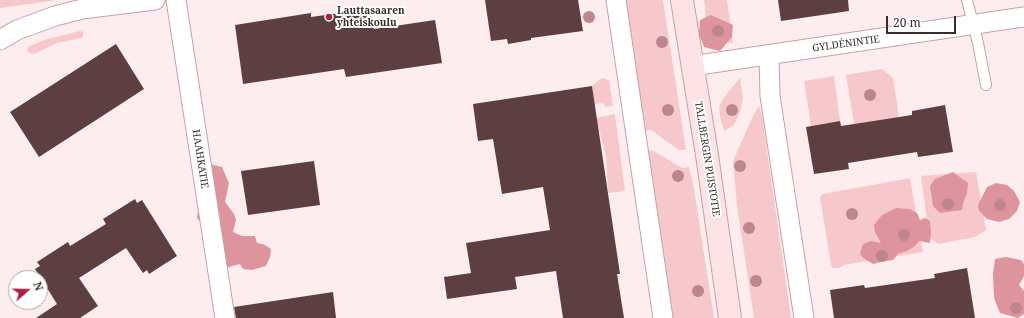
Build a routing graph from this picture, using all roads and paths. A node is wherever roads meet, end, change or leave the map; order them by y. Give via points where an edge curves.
1 (155, 0) edge
2 (176, 0) edge
3 (616, 0) edge
4 (682, 0) edge
5 (967, 0) edge
6 (1024, 18) edge
7 (973, 25) junction
8 (0, 40) edge
9 (768, 55) junction
10 (692, 66) junction
11 (986, 85) dead end
12 (225, 318) edge
13 (663, 318) edge
14 (730, 318) edge
15 (804, 318) edge

1 - 8 street via 82,9 17,30
2 - 12 street, HAAHKATIE
3 - 13 street
4 - 10 street, TALLBERGIN PUISTOTIE
5 - 7 lane
6 - 7 street, GYLDÉNINTIE
7 - 9 street, GYLDÉNINTIE
7 - 11 lane
9 - 10 street, GYLDÉNINTIE
9 - 15 street via 770,96
10 - 14 street, TALLBERGIN PUISTOTIE

